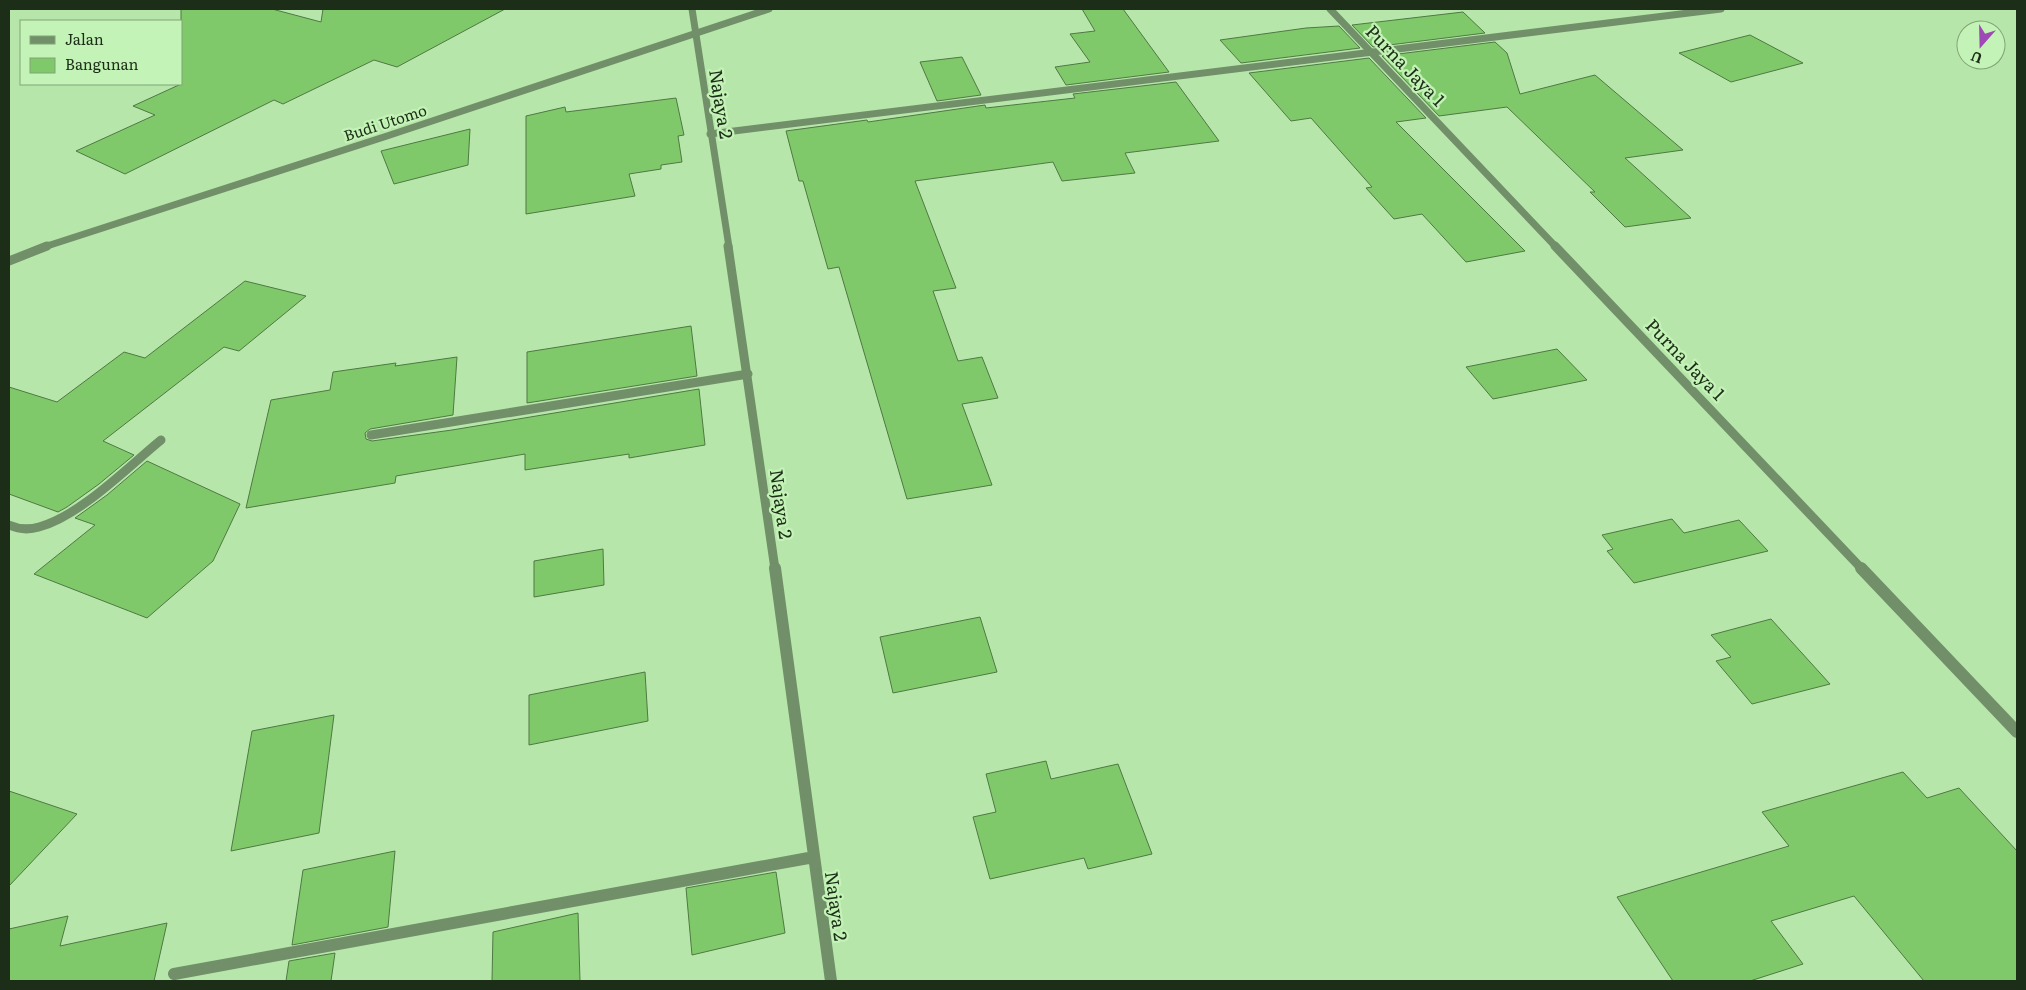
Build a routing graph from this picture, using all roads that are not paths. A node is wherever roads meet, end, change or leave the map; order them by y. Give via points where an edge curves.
1 (692, 9) edge
2 (769, 9) edge
3 (1330, 9) edge
4 (1721, 9) edge
5 (695, 33) junction
6 (1372, 53) junction
7 (710, 134) junction
8 (9, 261) edge
9 (748, 374) junction
10 (371, 435) dead end
11 (161, 440) dead end
12 (9, 525) edge
13 (2017, 732) edge
14 (814, 857) junction
15 (174, 974) dead end
16 (831, 981) edge

1 - 5 street, Najaya 2
2 - 5 street, Budi Utomo
3 - 6 street, Purna Jaya 1
4 - 6 street
5 - 7 street, Najaya 2
5 - 8 street, Budi Utomo via 64,239
6 - 7 street
6 - 13 street, Purna Jaya 1
7 - 9 street, Najaya 2
9 - 10 street
9 - 14 street, Najaya 2
11 - 12 street via 71,511 40,526 17,528
14 - 15 street
14 - 16 street, Najaya 2

